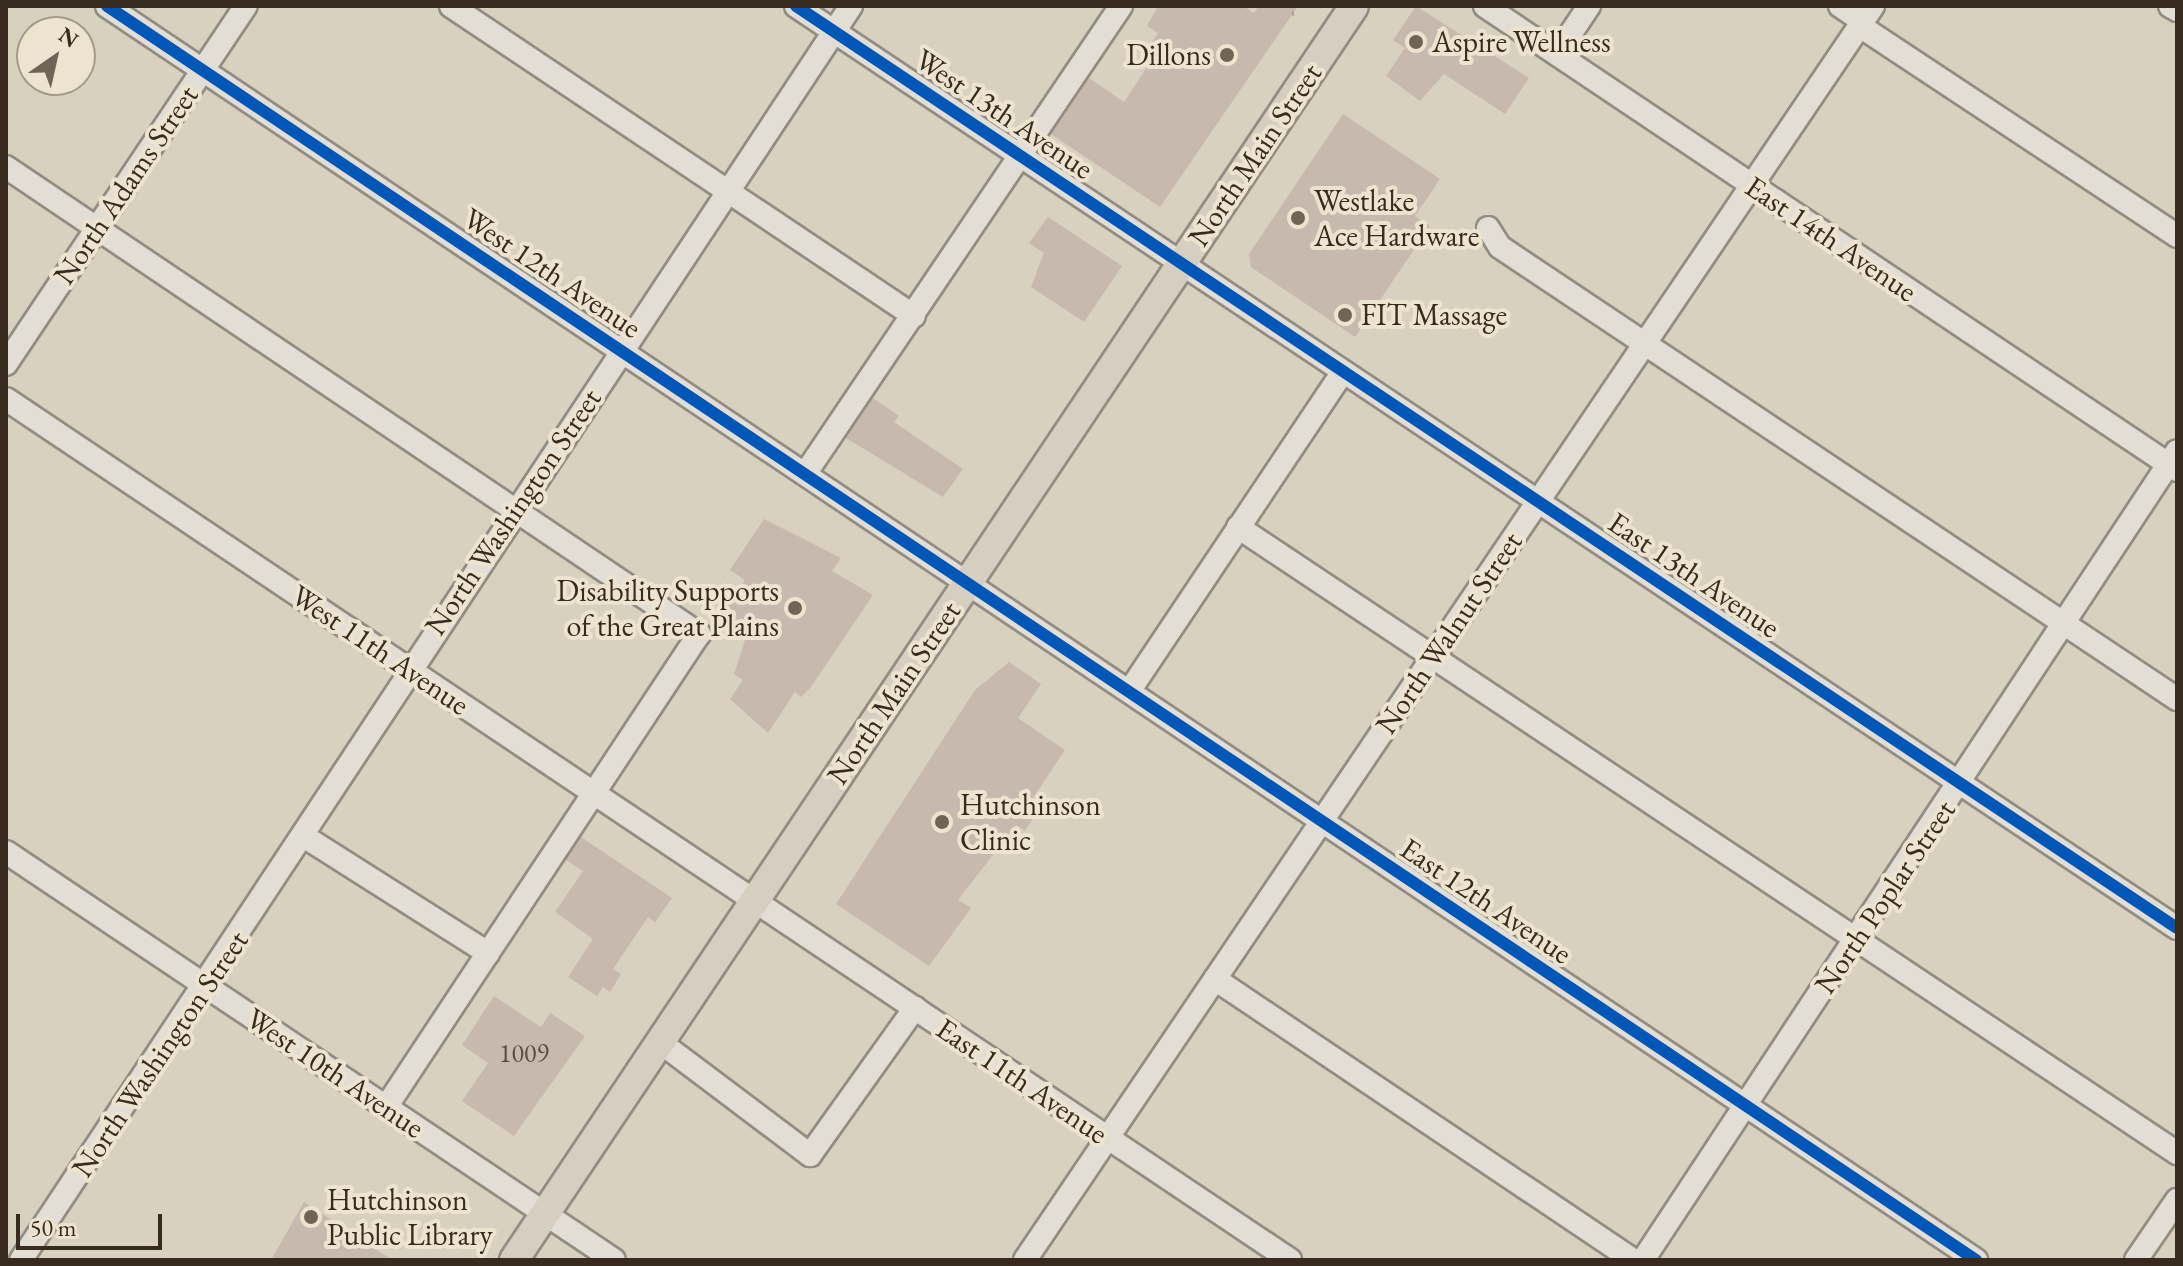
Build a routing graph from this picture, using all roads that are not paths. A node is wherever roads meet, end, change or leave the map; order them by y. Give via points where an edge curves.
1 (107, 6) edge
2 (246, 6) edge
3 (451, 6) edge
4 (796, 6) edge
5 (851, 6) edge
6 (1121, 6) edge
7 (1354, 6) edge
8 (1485, 6) edge
9 (1589, 6) edge
10 (1840, 6) edge
11 (2170, 6) edge
12 (2177, 10) edge
13 (1866, 18) edge
14 (834, 32) junction
15 (1557, 54) junction
16 (203, 70) junction
17 (1020, 157) junction
18 (6, 167) edge
19 (1747, 183) junction
20 (727, 192) junction
21 (97, 227) junction
22 (1488, 228) dead end
23 (2177, 236) edge
24 (1182, 264) junction
25 (914, 316) junction
26 (1647, 343) junction
27 (621, 350) junction
28 (6, 364) edge
29 (1343, 372) junction
30 (6, 399) edge
31 (2174, 462) edge
32 (805, 474) junction
33 (1538, 503) junction
34 (514, 509) junction
35 (1238, 527) junction
36 (968, 583) junction
37 (2066, 622) junction
38 (1436, 652) junction
39 (412, 672) junction
40 (1130, 690) junction
41 (2177, 699) edge
42 (1961, 784) junction
43 (593, 793) junction
44 (1320, 822) junction
45 (305, 837) junction
46 (6, 852) edge
47 (755, 901) junction
48 (2177, 928) edge
49 (1858, 938) junction
50 (488, 953) junction
51 (1215, 979) junction
52 (206, 986) junction
53 (915, 1008) junction
54 (660, 1042) junction
55 (1745, 1106) junction
56 (386, 1107) junction
57 (1108, 1139) junction
58 (2177, 1153) edge
59 (2177, 1200) edge
60 (545, 1214) junction
61 (6, 1250) edge
62 (21, 1260) edge
63 (514, 1260) edge
64 (614, 1260) edge
65 (1025, 1260) edge
66 (1290, 1260) edge
67 (1633, 1260) edge
68 (1643, 1260) edge
69 (1976, 1260) edge
70 (2136, 1260) edge

1 - 16 street, West 12th Avenue
2 - 16 street, North Adams Street
3 - 20 street
4 - 14 street, West 13th Avenue
5 - 14 street, North Washington Street
6 - 17 street
7 - 24 main road, North Main Street
8 - 15 street, East 14th Avenue
9 - 15 street
10 - 13 street
11 - 12 street
13 - 19 street, North Walnut Street
13 - 23 street
14 - 17 street, West 13th Avenue
14 - 20 street, North Washington Street
15 - 19 street, East 14th Avenue
16 - 21 street, North Adams Street
16 - 27 street, West 12th Avenue
17 - 24 street, West 13th Avenue
17 - 25 street
18 - 21 street
19 - 26 street, North Walnut Street
19 - 31 street, East 14th Avenue
20 - 25 street
20 - 27 street, North Washington Street
21 - 28 street, North Adams Street
21 - 34 street
22 - 26 street via 1500,247
24 - 29 street, East 13th Avenue
24 - 36 main road, North Main Street
25 - 32 street
26 - 33 street, North Walnut Street
26 - 37 street
27 - 32 street, West 12th Avenue
27 - 34 street, North Washington Street
29 - 33 street, East 13th Avenue
29 - 35 street
30 - 39 street, West 11th Avenue
31 - 37 street, North Poplar Street
32 - 36 street, West 12th Avenue
33 - 38 street, North Walnut Street
33 - 42 street, East 13th Avenue
34 - 39 street, North Washington Street
34 - 43 street via 699,634
35 - 38 street
35 - 40 street
36 - 40 street, East 12th Avenue
36 - 47 main road, North Main Street
37 - 41 street
37 - 42 street, North Poplar Street
38 - 44 street, North Walnut Street
38 - 49 street
39 - 43 street, West 11th Avenue
39 - 45 street, North Washington Street
40 - 44 street, East 12th Avenue
42 - 48 street, East 13th Avenue
42 - 49 street, North Poplar Street
43 - 47 street, West 11th Avenue
43 - 50 street
44 - 51 street, North Walnut Street
44 - 55 street, East 12th Avenue
45 - 50 street
45 - 52 street, North Washington Street
46 - 52 street, West 10th Avenue
47 - 53 street, East 11th Avenue
47 - 54 main road, North Main Street
49 - 55 street, North Poplar Street
49 - 58 street
50 - 56 street
51 - 57 street, North Walnut Street
51 - 67 street
52 - 56 street, West 10th Avenue
52 - 62 street, North Washington Street
53 - 54 street via 810,1155
53 - 57 street, East 11th Avenue
54 - 60 main road, North Main Street
55 - 68 street, North Poplar Street
55 - 69 street, East 12th Avenue
56 - 60 street, West 10th Avenue
57 - 65 street, North Walnut Street
57 - 66 street, East 11th Avenue
59 - 70 street
60 - 63 main road, North Main Street
60 - 64 street, West 10th Avenue
61 - 62 street

